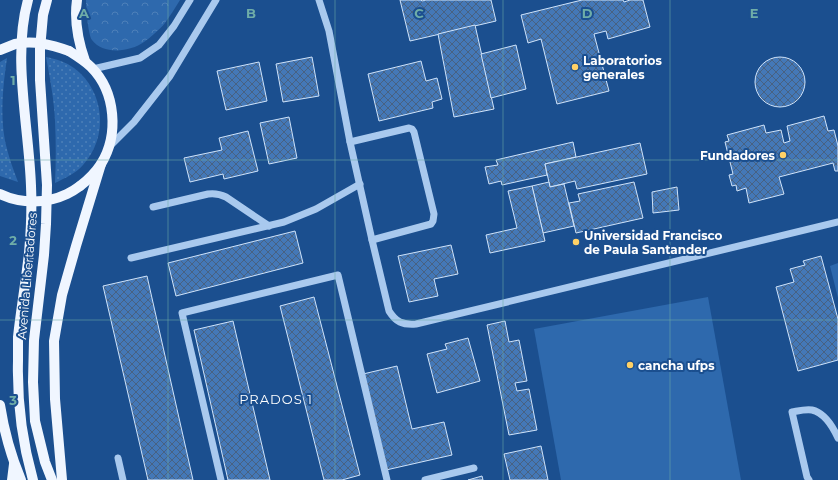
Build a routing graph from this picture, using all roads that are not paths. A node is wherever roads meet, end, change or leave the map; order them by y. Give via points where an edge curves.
1 (28, 0) edge
2 (46, 0) edge
3 (77, 0) edge
4 (190, 0) edge
5 (216, 0) edge
6 (319, 0) edge
7 (0, 50) edge
8 (85, 61) junction
9 (93, 69) junction
10 (350, 142) junction
11 (109, 148) junction
12 (101, 164) junction
13 (360, 184) junction
14 (0, 194) edge
15 (153, 207) dead end
16 (838, 222) edge
17 (269, 226) junction
18 (372, 240) junction
19 (131, 258) dead end
20 (0, 405) edge
21 (838, 438) edge
22 (118, 458) dead end
23 (14, 464) junction
24 (474, 468) dead end
25 (12, 480) edge
26 (22, 480) edge
27 (33, 480) edge
28 (52, 480) edge
29 (62, 480) edge
30 (123, 480) edge
31 (221, 480) edge
32 (387, 480) edge
33 (425, 480) edge
34 (809, 480) edge

1 - 27 main road, Avenida Libertadores via 22,49 31,223 18,338 18,382 21,423
2 - 28 main road, Avenida Libertadores via 40,48 40,80 47,185 46,224 32,382 35,421
3 - 8 main road via 76,25
4 - 9 street via 174,26 158,45 140,58
5 - 11 street via 170,76 134,122
6 - 10 street via 329,31
7 - 8 main road, bridge via 16,44 34,42 69,51
8 - 9 main road
9 - 11 main road via 108,94 112,112 113,130
10 - 13 street
10 - 18 street via 412,129 434,214 431,224
11 - 12 main road
12 - 14 main road, bridge via 80,186 59,197 22,201
12 - 29 main road via 62,295 54,340 55,399
13 - 17 street via 297,218
13 - 18 street
15 - 17 street via 208,194 221,194
16 - 18 street via 416,324 402,323 392,316
17 - 19 street
20 - 23 main road
21 - 34 street via 829,422 818,412 792,412
22 - 30 street
23 - 25 main road
23 - 26 main road
24 - 33 street
31 - 32 street via 182,313 338,275

